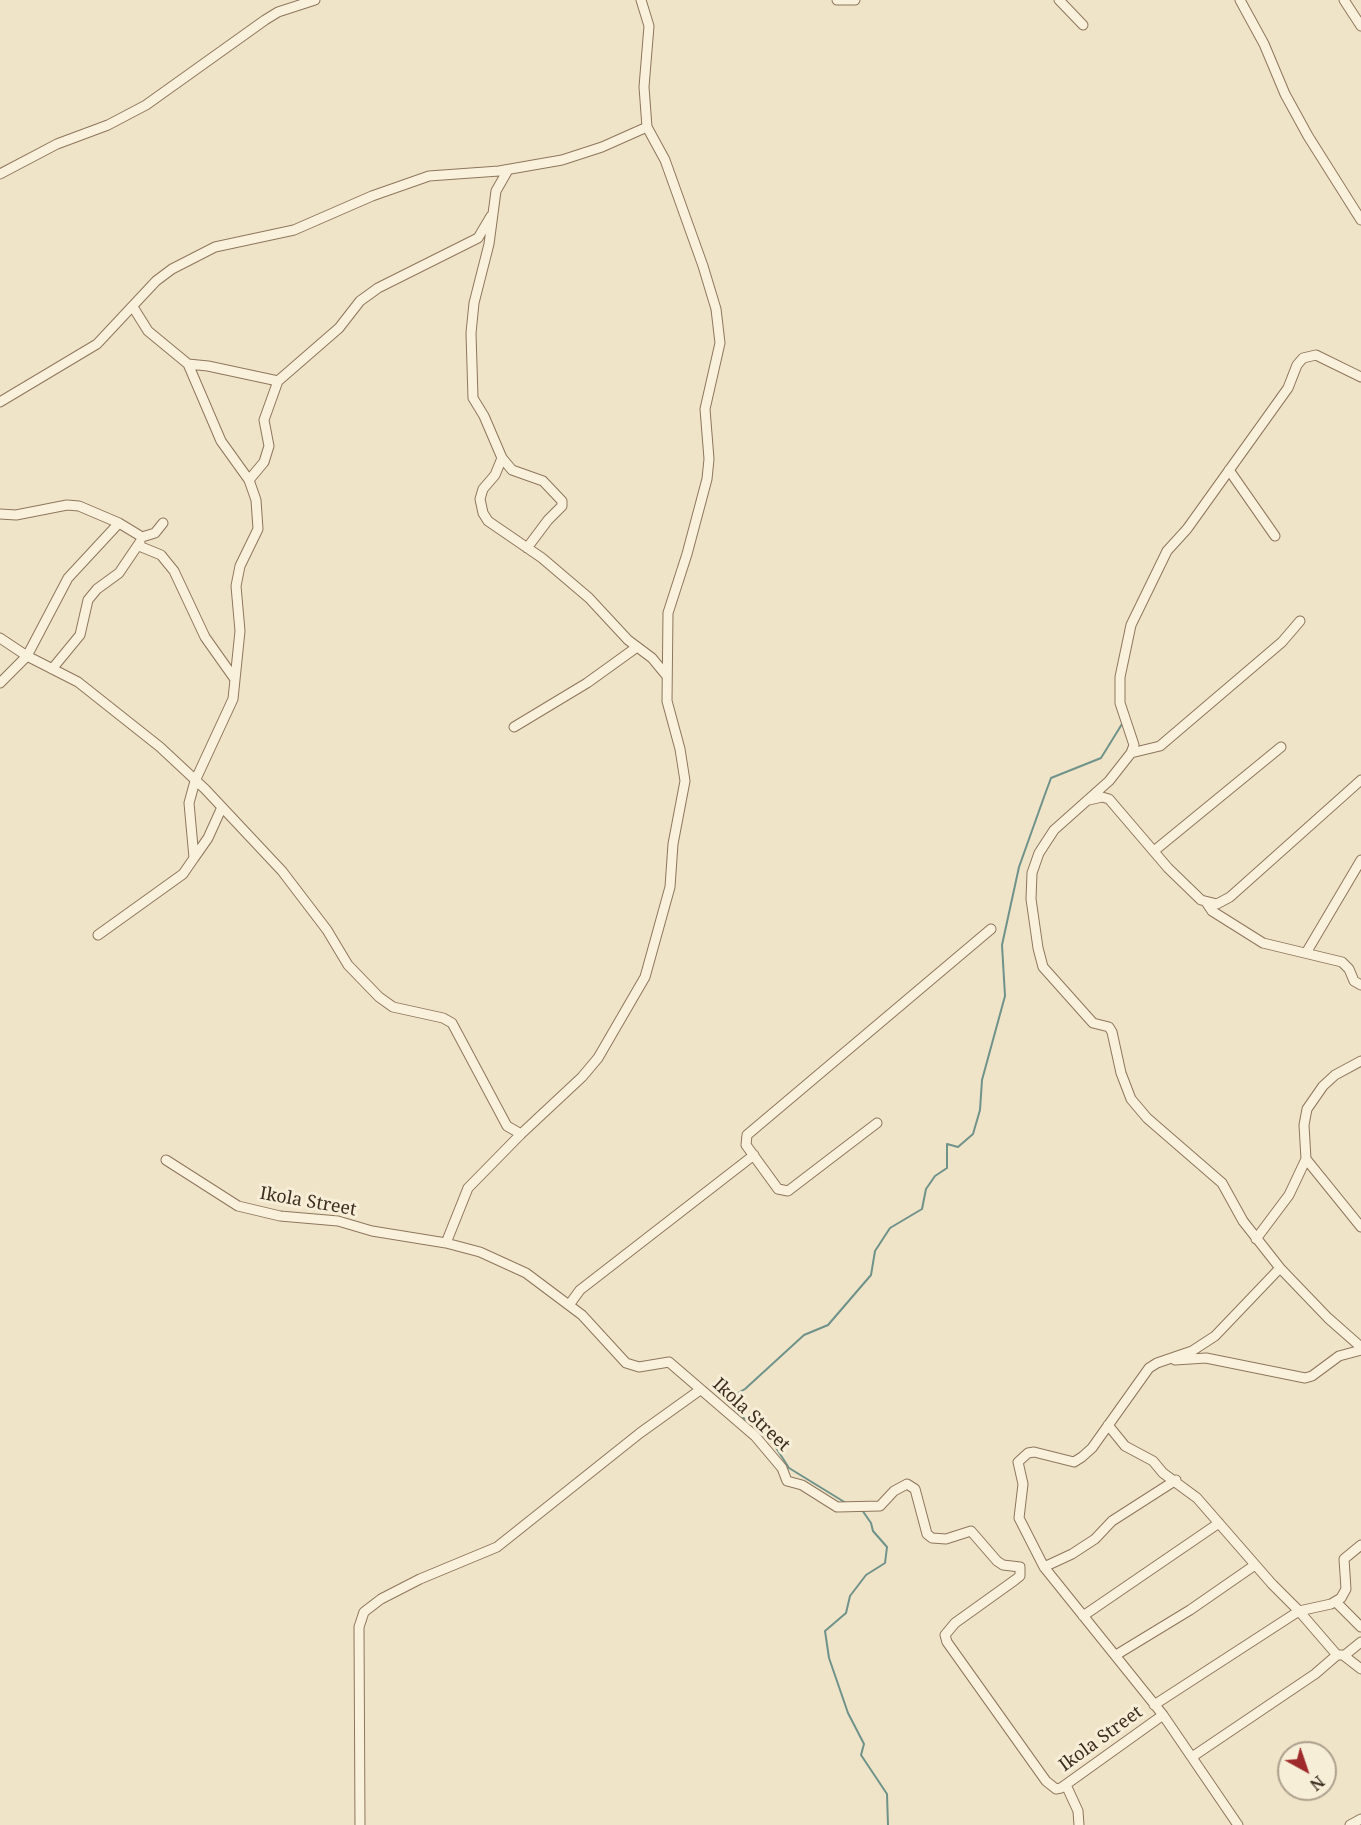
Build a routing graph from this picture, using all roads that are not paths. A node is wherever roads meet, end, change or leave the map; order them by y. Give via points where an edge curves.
1 (315, 0) edge
2 (641, 0) edge
3 (837, 0) edge
4 (855, 0) edge
5 (1059, 0) edge
6 (1240, 0) edge
7 (1344, 0) edge
8 (1083, 25) dead end
9 (1361, 26) edge
10 (647, 127) junction
11 (508, 170) junction
12 (0, 174) edge
13 (494, 212) junction
14 (1361, 220) edge
15 (133, 307) junction
16 (188, 364) junction
17 (1361, 377) edge
18 (278, 381) junction
19 (0, 402) edge
20 (501, 458) junction
21 (1229, 470) junction
22 (249, 480) junction
23 (0, 506) edge
24 (0, 514) edge
25 (16, 515) junction
26 (119, 523) junction
27 (163, 523) dead end
28 (1275, 536) dead end
29 (140, 541) junction
30 (527, 548) junction
31 (1300, 621) dead end
32 (0, 638) edge
33 (637, 647) junction
34 (27, 656) junction
35 (52, 669) junction
36 (666, 675) junction
37 (234, 678) junction
38 (0, 682) edge
39 (514, 727) dead end
40 (1281, 747) dead end
41 (1131, 753) junction
42 (195, 780) junction
43 (1361, 780) edge
44 (1087, 801) junction
45 (222, 807) junction
46 (1154, 851) junction
47 (194, 858) junction
48 (1361, 860) edge
49 (1206, 902) junction
50 (991, 929) dead end
51 (98, 935) dead end
52 (1306, 953) junction
53 (1361, 986) edge
54 (1361, 1061) edge
55 (877, 1124) dead end
56 (521, 1134) junction
57 (754, 1155) junction
58 (1306, 1159) junction
59 (166, 1160) dead end
60 (1361, 1227) edge
61 (1256, 1239) junction
62 (446, 1244) junction
63 (1280, 1268) junction
64 (569, 1305) junction
65 (1361, 1349) edge
66 (1168, 1359) junction
67 (700, 1390) junction
68 (1108, 1425) junction
69 (1176, 1480) junction
70 (1219, 1523) junction
71 (1361, 1545) edge
72 (1255, 1565) junction
73 (1044, 1567) junction
74 (1336, 1602) junction
75 (1299, 1611) junction
76 (1083, 1616) junction
77 (1361, 1627) edge
78 (1361, 1642) edge
79 (1116, 1655) junction
80 (1340, 1655) junction
81 (1361, 1670) edge
82 (1154, 1705) junction
83 (1163, 1715) junction
84 (1192, 1757) junction
85 (1066, 1785) junction
86 (1361, 1819) edge
87 (360, 1825) edge
88 (1079, 1825) edge
89 (1238, 1825) edge
90 (1350, 1825) edge

1 - 12 street via 265,20 146,105
2 - 10 street via 649,26 644,87
3 - 4 street
5 - 8 street
6 - 14 street via 1302,125
7 - 9 street
10 - 11 street via 575,156
10 - 36 street via 664,160 703,266 716,309 720,343 705,409 710,459 668,613
11 - 13 street via 496,191
11 - 15 street via 429,176 294,230 215,247 172,269
13 - 18 street via 478,238 360,301 339,328
13 - 20 street via 474,303 471,389
15 - 16 street via 148,331
15 - 19 street via 97,344
16 - 18 street
16 - 22 street via 221,441
17 - 21 street via 1316,355 1303,358 1288,388
18 - 22 street via 264,420 269,446 264,462
20 - 30 street via 495,475 483,489 483,513 488,521
20 - 30 street via 512,470 543,481 562,501
21 - 28 street
21 - 41 street via 1167,551 1131,625 1119,686 1120,703 1133,736
22 - 37 street via 256,500 258,529 240,566 236,586 240,631
23 - 25 street
24 - 25 street
25 - 26 street via 67,505
26 - 29 street
26 - 34 street via 68,578
27 - 29 street
29 - 35 street via 119,573 88,600 80,635
29 - 37 street via 161,555 174,571 205,637
30 - 33 street via 589,598
31 - 41 street via 1282,642 1160,746
32 - 34 street
33 - 36 street
33 - 39 street
34 - 35 street
34 - 38 street
35 - 42 street via 78,682 130,722
36 - 56 street via 667,701 685,781 673,844 670,887 652,959 598,1058
37 - 42 street via 232,699
40 - 46 street
41 - 44 street
42 - 45 street
42 - 47 street via 189,803
43 - 49 street via 1230,897 1217,904
44 - 46 street via 1109,799
44 - 61 street via 1054,830 1032,873 1030,899 1043,967 1093,1023 1109,1027 1131,1099 1147,1118 1222,1183
45 - 47 street
45 - 56 street via 282,871 348,965 379,997 393,1007 452,1023 507,1126
46 - 49 street
47 - 51 street via 183,874
48 - 52 street
49 - 52 street via 1212,911 1263,942
50 - 57 street via 747,1135 746,1145
52 - 53 street via 1342,962
54 - 58 street via 1335,1075 1307,1109
55 - 57 street via 788,1191 778,1189
56 - 62 street via 468,1188
57 - 64 street via 580,1290
58 - 60 street
58 - 61 street via 1289,1196
59 - 62 street, Ikola Street via 238,1206 280,1216 338,1221
61 - 63 street
62 - 64 street, Ikola Street via 480,1252 526,1273
63 - 65 street
63 - 66 street via 1215,1336 1192,1351
64 - 67 street, Ikola Street via 626,1363 639,1366 669,1362
65 - 66 street via 1339,1356 1305,1378 1206,1358
66 - 68 street via 1139,1379
67 - 85 street, Ikola Street via 755,1436 782,1468 787,1481 802,1485 837,1507 880,1506 907,1484 915,1489 927,1534 932,1538 946,1539 971,1531 997,1561 1020,1567 1020,1576 955,1623 945,1635 1046,1781 1056,1789
67 - 87 street via 496,1547 420,1579 364,1612 359,1627
68 - 69 street via 1125,1446 1153,1461
68 - 73 street via 1087,1453 1074,1462 1034,1452 1018,1462 1023,1484 1019,1518
69 - 70 street
69 - 73 street via 1112,1521 1095,1539
70 - 72 street
70 - 76 street
71 - 74 street via 1344,1559 1346,1589
72 - 75 street
72 - 79 street
73 - 76 street
74 - 75 street
74 - 77 street
75 - 80 street
75 - 82 street
76 - 79 street
78 - 80 street
79 - 82 street
80 - 81 street
80 - 84 street
82 - 83 street
83 - 84 street
83 - 85 street, Ikola Street
84 - 89 street
85 - 88 street via 1078,1811
86 - 90 street

